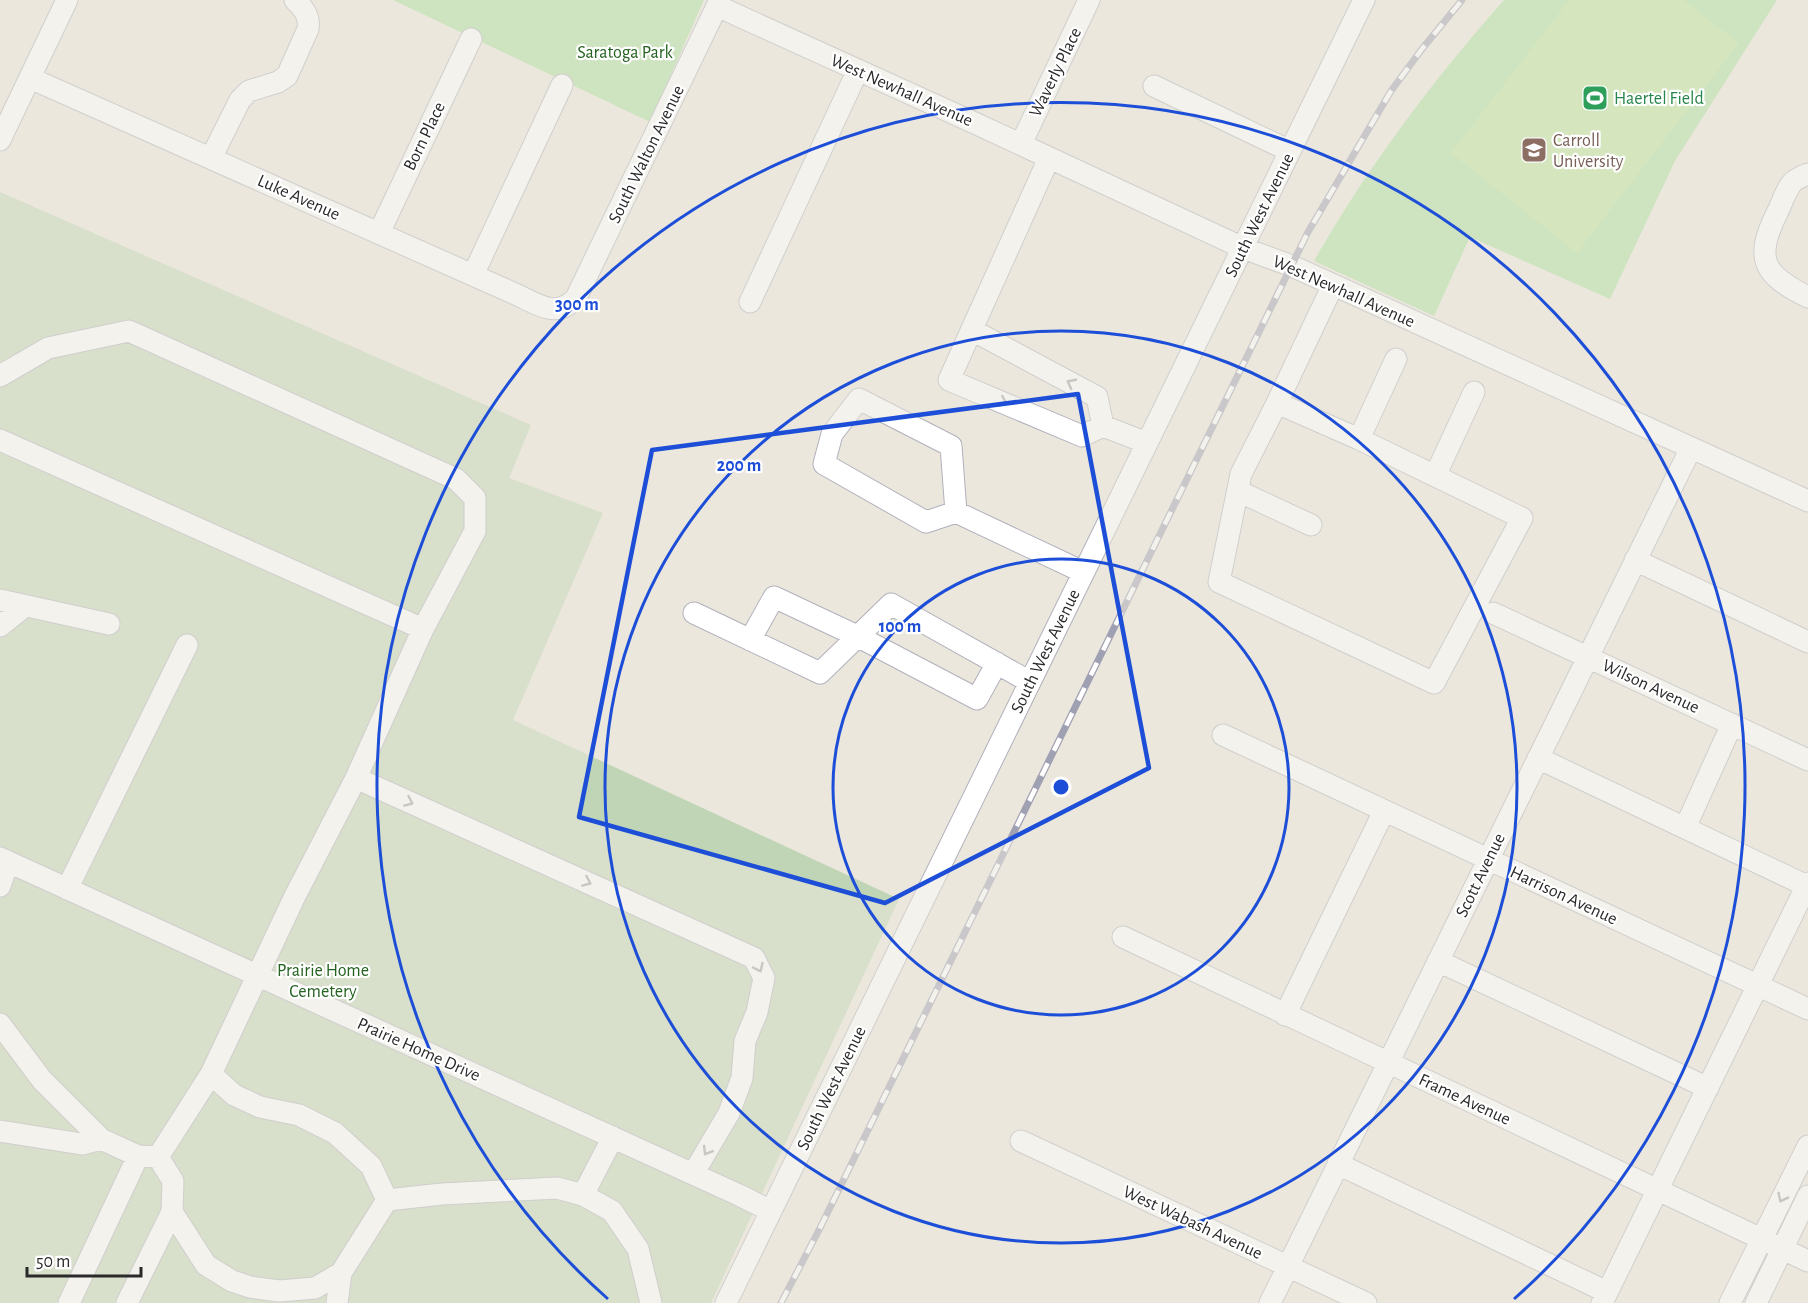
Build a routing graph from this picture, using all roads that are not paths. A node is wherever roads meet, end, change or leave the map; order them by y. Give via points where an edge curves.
1 (68, 0) edge
2 (295, 0) edge
3 (1089, 0) edge
4 (1364, 0) edge
5 (719, 3) edge
6 (471, 39) dead end
7 (858, 70) junction
8 (30, 78) junction
9 (562, 85) dead end
10 (1154, 86) dead end
11 (0, 140) edge
12 (1021, 144) junction
13 (1290, 151) junction
14 (212, 158) junction
15 (1049, 158) junction
16 (1800, 178) edge
17 (379, 233) junction
18 (1242, 248) junction
19 (473, 275) junction
20 (1333, 285) junction
21 (1808, 297) edge
22 (750, 302) dead end
23 (568, 306) joint
24 (972, 330) junction
25 (1396, 359) dead end
26 (0, 376) edge
27 (1474, 392) dead end
28 (1277, 403) junction
29 (1103, 426) junction
30 (1359, 439) junction
31 (0, 440) edge
32 (1147, 443) junction
33 (1691, 448) junction
34 (1435, 476) junction
35 (1238, 491) junction
36 (1808, 501) edge
37 (956, 512) junction
38 (1311, 525) dead end
39 (1635, 560) junction
40 (1083, 572) junction
41 (0, 600) edge
42 (25, 606) junction
43 (694, 613) dead end
44 (1493, 613) dead end
45 (109, 624) dead end
46 (0, 626) edge
47 (423, 629) junction
48 (857, 636) junction
49 (750, 640) junction
50 (1808, 642) edge
51 (187, 645) dead end
52 (1587, 656) junction
53 (997, 663) junction
54 (1030, 682) junction
55 (1732, 724) junction
56 (1223, 735) dead end
57 (1538, 758) junction
58 (1808, 760) edge
59 (356, 778) junction
60 (1384, 811) junction
61 (1685, 828) junction
62 (4, 860) edge
63 (1488, 860) junction
64 (1807, 884) edge
65 (0, 886) edge
66 (67, 889) junction
67 (1123, 937) dead end
68 (1438, 961) junction
69 (259, 976) junction
70 (1758, 986) junction
71 (1808, 1009) edge
72 (1285, 1015) junction
73 (0, 1024) edge
74 (1388, 1063) junction
75 (211, 1074) junction
76 (1708, 1088) junction
77 (0, 1131) edge
78 (612, 1137) junction
79 (101, 1138) junction
80 (1021, 1141) dead end
81 (1808, 1146) edge
82 (148, 1157) junction
83 (1338, 1164) junction
84 (693, 1174) junction
85 (1659, 1190) junction
86 (583, 1196) junction
87 (1808, 1196) edge
88 (387, 1200) junction
89 (771, 1211) junction
90 (172, 1212) junction
91 (1762, 1238) junction
92 (1782, 1249) junction
93 (1808, 1261) edge
94 (1287, 1266) junction
95 (341, 1273) junction
96 (1605, 1297) edge
97 (69, 1303) edge
98 (128, 1303) edge
99 (337, 1303) edge
100 (651, 1303) edge
101 (726, 1303) edge
102 (1270, 1303) edge
103 (1366, 1303) edge
104 (1730, 1303) edge
105 (1756, 1303) edge

1 - 8 street
2 - 14 street via 309,21 287,76 249,91 240,100
3 - 12 street, Waverly Place
4 - 13 street, South West Avenue
5 - 7 street, West Newhall Avenue
5 - 23 street, South Walton Avenue via 576,298
6 - 17 street, Born Place
7 - 12 street, West Newhall Avenue
7 - 22 street
8 - 11 street
8 - 14 street, Luke Avenue
9 - 19 street
10 - 13 street
12 - 15 street, West Newhall Avenue
13 - 18 street, South West Avenue
14 - 17 street, Luke Avenue
15 - 18 street, West Newhall Avenue
15 - 24 street
16 - 21 street via 1764,243 1773,274
17 - 19 street, Luke Avenue
18 - 20 street, West Newhall Avenue
18 - 32 street, South West Avenue
19 - 23 street, Luke Avenue via 549,309
20 - 28 street
20 - 33 street, West Newhall Avenue
29 -> 24 street via 1097,397
24 -> 29 street via 949,380 1082,436
25 - 30 street
26 - 47 street via 48,348 129,331 456,479 475,498 475,531
27 - 34 street
28 - 30 street
28 - 35 street via 1241,474
29 - 32 street
30 - 34 street
31 - 47 street
32 - 40 street, South West Avenue
33 - 36 street, West Newhall Avenue
33 - 39 street, Scott Avenue
34 - 35 street via 1522,518 1434,683 1219,582
35 - 38 street
37 - 37 street via 926,522 824,464 832,434 859,399 951,446
37 - 40 street
39 - 50 street
39 - 52 street, Scott Avenue
40 - 54 street, South West Avenue
41 - 42 street
42 - 45 street
42 - 46 street
43 - 49 street
44 - 52 street, Wilson Avenue
47 - 59 street
48 - 49 street via 820,673
48 - 49 street via 774,597
48 - 53 street via 891,604
48 - 53 street via 977,699
51 - 66 street
52 - 55 street, Wilson Avenue
52 - 57 street, Scott Avenue
53 - 54 street
54 - 89 street, South West Avenue
55 - 58 street, Wilson Avenue
55 - 61 street
56 - 60 street, Harrison Avenue
57 - 61 street
57 - 63 street, Scott Avenue
59 - 69 street
59 -> 84 street via 754,958 764,978 746,1041 742,1078 729,1113
60 - 63 street, Harrison Avenue
60 - 72 street
61 - 64 street
62 - 65 street
62 - 66 street, Prairie Home Drive
63 - 68 street, Scott Avenue
63 - 70 street, Harrison Avenue
64 - 70 street
66 - 69 street, Prairie Home Drive
67 - 72 street, Frame Avenue
68 - 74 street, Scott Avenue
68 - 76 street
69 - 75 street
69 - 78 street, Prairie Home Drive
70 - 71 street, Harrison Avenue
70 - 76 street
72 - 74 street, Frame Avenue
73 - 79 street via 42,1080
74 - 83 street, Scott Avenue
74 - 85 street, Frame Avenue
75 - 82 street
75 - 88 street via 234,1095 260,1107 299,1115 335,1133 371,1166
76 - 85 street
77 - 79 street via 82,1144
78 - 84 street, Prairie Home Drive
78 - 86 street
79 - 82 street
80 - 94 street, West Wabash Avenue
81 -> 91 street
82 - 90 street via 173,1181
82 - 97 street
83 - 94 street, Scott Avenue
83 - 96 street
84 - 89 street, Prairie Home Drive
85 - 91 street, Frame Avenue
85 - 96 street
86 - 88 street via 557,1188
86 - 100 street via 612,1211 638,1249
87 - 92 street
88 - 95 street
89 - 101 street, South West Avenue
90 - 95 street via 206,1265 232,1281 279,1291 315,1288
90 - 98 street
91 - 92 street, Frame Avenue
91 - 104 street
92 - 93 street, Frame Avenue
92 - 105 street
94 - 102 street, Scott Avenue
94 - 103 street, West Wabash Avenue
95 - 99 street

